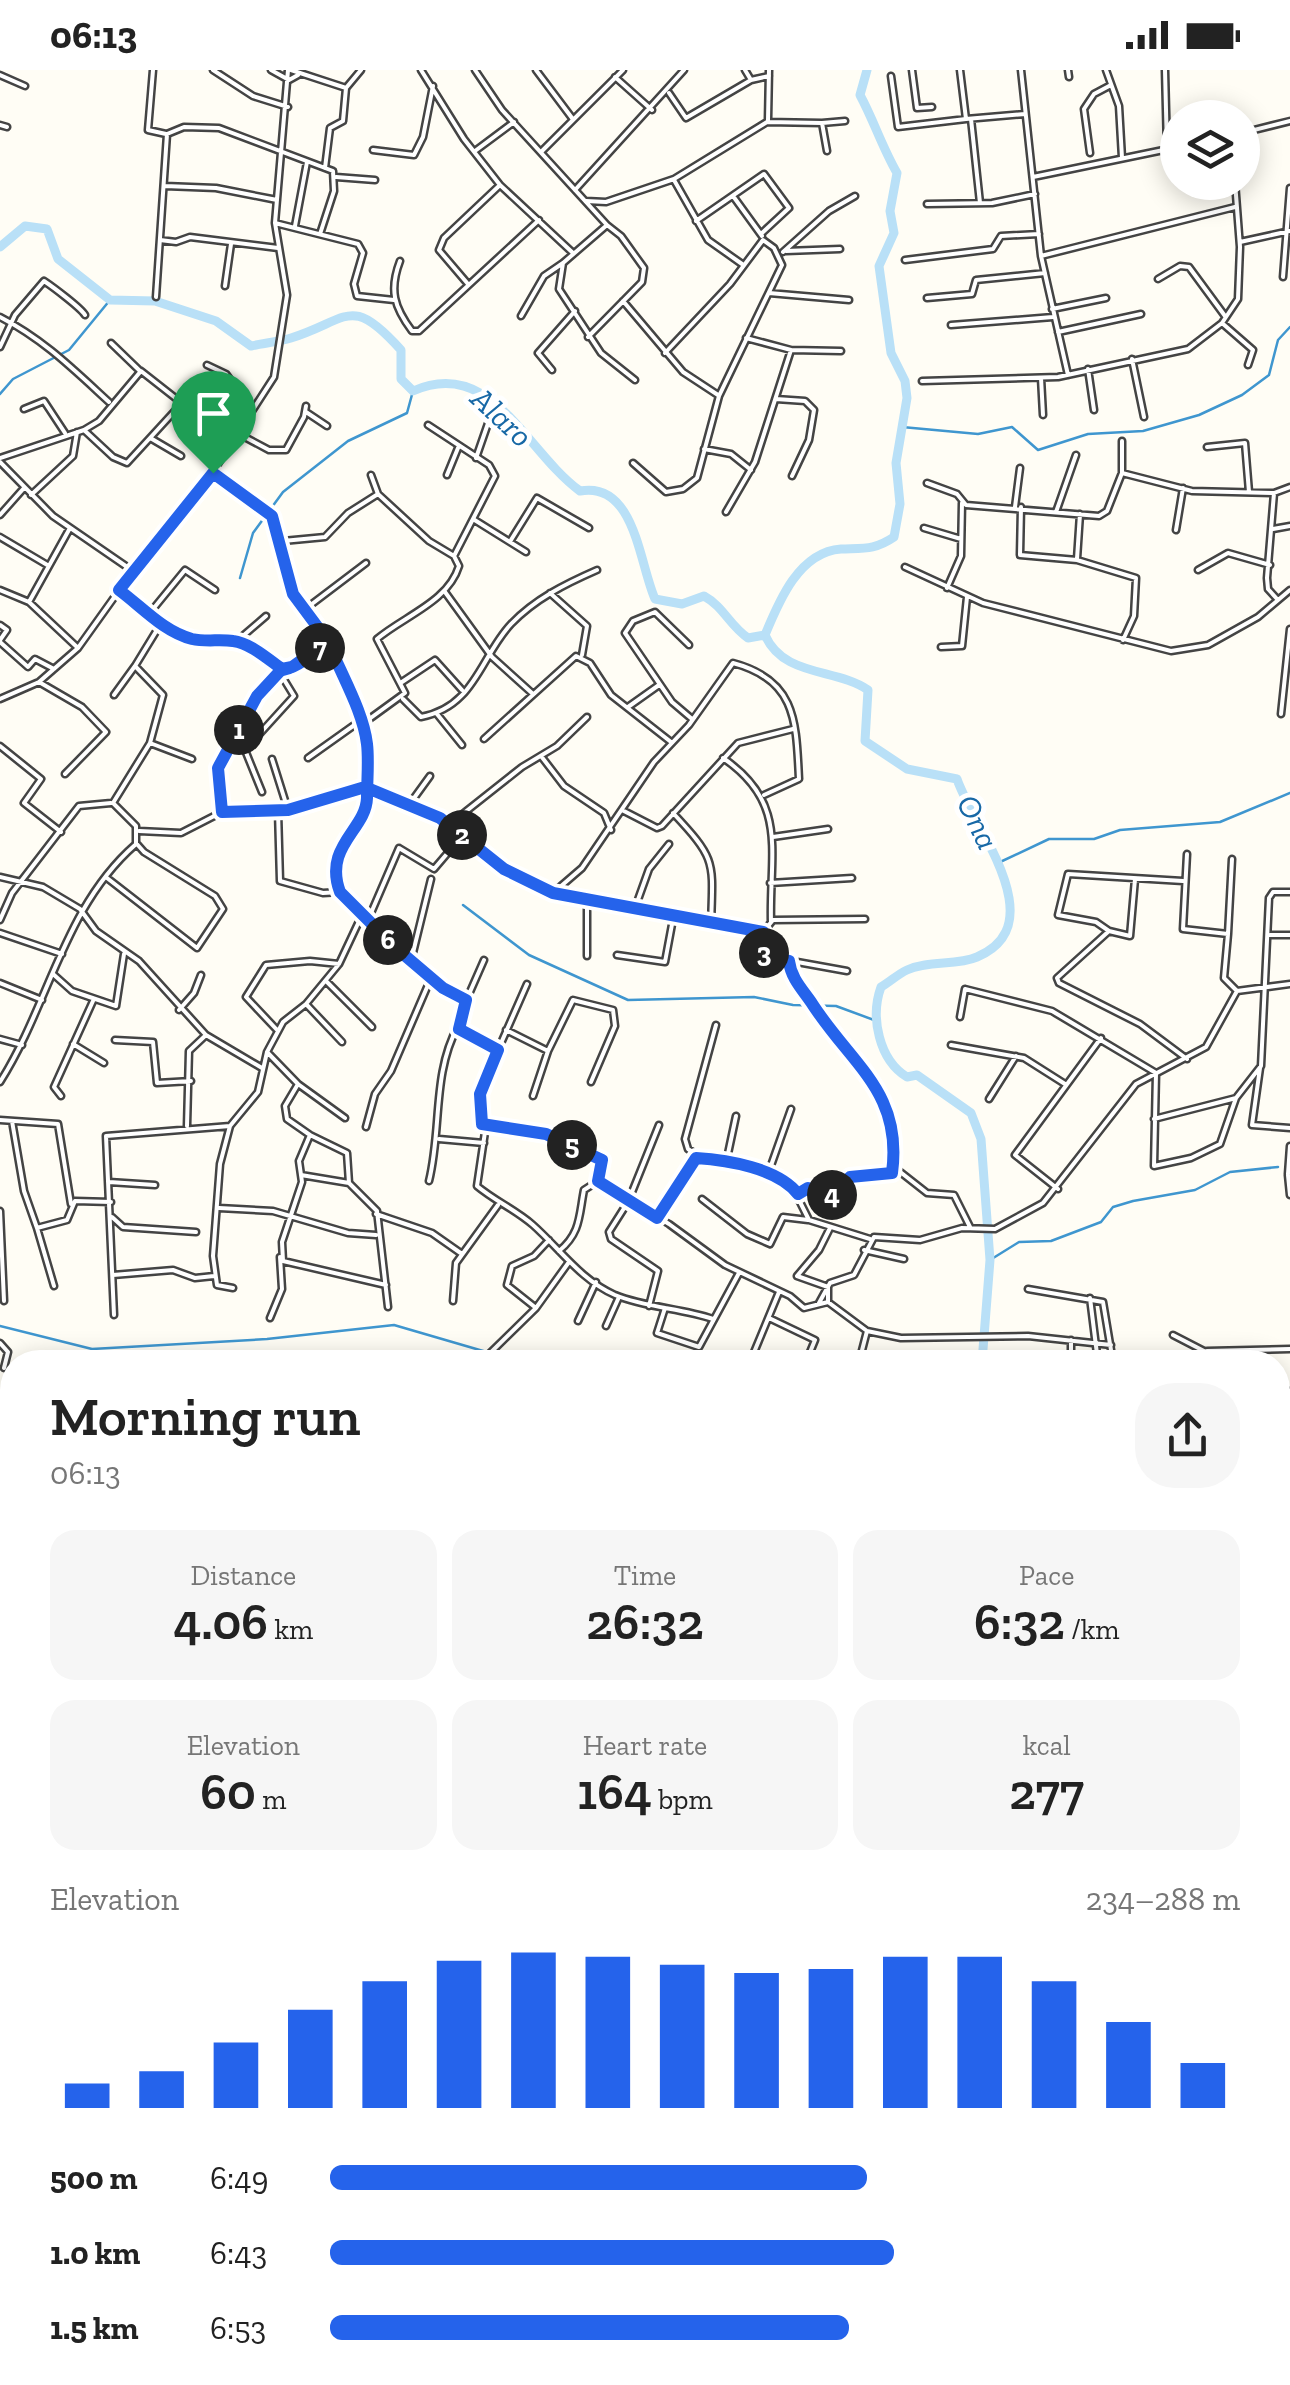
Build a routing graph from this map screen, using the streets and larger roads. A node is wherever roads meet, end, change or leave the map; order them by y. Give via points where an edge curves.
1 (153, 70) edge
2 (213, 70) edge
3 (271, 70) edge
4 (290, 70) edge
5 (421, 70) edge
6 (475, 70) edge
7 (548, 70) edge
8 (623, 70) edge
9 (683, 70) edge
10 (745, 70) edge
11 (912, 70) edge
12 (960, 70) edge
13 (1021, 70) edge
14 (1106, 70) edge
15 (1165, 70) edge
16 (357, 71) edge
17 (538, 73) edge
18 (769, 73) edge
19 (300, 74) junction
20 (0, 75) edge
21 (891, 76) dead end
22 (615, 77) junction
23 (289, 80) junction
24 (752, 80) junction
25 (1111, 85) junction
26 (25, 86) dead end
27 (434, 86) junction
28 (346, 88) junction
29 (669, 92) junction
30 (1165, 100) edge
31 (288, 106) junction
32 (932, 107) dead end
33 (652, 110) junction
34 (1024, 114) junction
35 (968, 119) junction
36 (573, 120) junction
37 (846, 121) dead end
38 (1290, 121) edge
39 (514, 122) junction
40 (768, 122) junction
41 (822, 122) junction
42 (0, 125) edge
43 (7, 128) dead end
44 (1260, 128) edge
45 (167, 134) junction
46 (373, 150) dead end
47 (475, 151) junction
48 (542, 151) junction
49 (827, 151) dead end
50 (1160, 151) edge
51 (1090, 153) dead end
52 (281, 154) junction
53 (1122, 160) junction
54 (307, 162) junction
55 (325, 168) junction
56 (336, 177) junction
57 (1033, 177) junction
58 (674, 179) junction
59 (375, 180) dead end
60 (500, 185) junction
61 (165, 186) junction
62 (1290, 188) edge
63 (575, 190) junction
64 (1036, 194) junction
65 (733, 196) junction
66 (855, 196) dead end
67 (277, 200) junction
68 (1236, 200) edge
69 (586, 202) junction
70 (980, 203) junction
71 (928, 204) dead end
72 (1237, 206) junction
73 (539, 220) junction
74 (696, 221) junction
75 (275, 222) junction
76 (607, 225) junction
77 (295, 228) junction
78 (1288, 231) edge
79 (320, 234) junction
80 (1039, 234) junction
81 (762, 237) junction
82 (160, 240) junction
83 (1240, 242) junction
84 (231, 244) junction
85 (279, 248) junction
86 (840, 249) dead end
87 (780, 252) junction
88 (573, 253) junction
89 (1041, 256) junction
90 (905, 260) dead end
91 (400, 261) dead end
92 (563, 262) junction
93 (742, 264) junction
94 (1045, 273) junction
95 (1283, 276) dead end
96 (1158, 279) dead end
97 (470, 285) junction
98 (224, 286) dead end
99 (769, 293) junction
100 (156, 297) dead end
101 (928, 298) dead end
102 (1106, 298) dead end
103 (394, 300) junction
104 (848, 300) dead end
105 (623, 302) junction
106 (1052, 310) junction
107 (575, 311) junction
108 (1140, 314) dead end
109 (0, 316) edge
110 (85, 316) dead end
111 (521, 316) dead end
112 (1053, 317) junction
113 (1226, 318) junction
114 (14, 323) junction
115 (1222, 324) junction
116 (951, 325) dead end
117 (1058, 332) junction
118 (588, 337) junction
119 (746, 338) junction
120 (111, 343) dead end
121 (0, 347) edge
122 (790, 350) junction
123 (841, 351) dead end
124 (664, 353) junction
125 (1132, 359) junction
126 (208, 365) dead end
127 (1248, 365) dead end
128 (1088, 369) junction
129 (552, 370) dead end
130 (141, 372) junction
131 (1068, 375) junction
132 (1041, 378) junction
133 (635, 380) dead end
134 (922, 381) dead end
135 (718, 396) junction
136 (776, 399) junction
137 (110, 402) junction
138 (183, 402) junction
139 (24, 409) dead end
140 (493, 409) dead end
141 (1094, 410) dead end
142 (1043, 415) dead end
143 (1144, 417) dead end
144 (210, 423) junction
145 (428, 425) dead end
146 (327, 426) dead end
147 (80, 431) junction
148 (66, 434) junction
149 (239, 434) junction
150 (152, 439) junction
151 (1122, 442) dead end
152 (234, 444) junction
153 (1207, 447) dead end
154 (458, 448) junction
155 (704, 449) junction
156 (1076, 455) dead end
157 (181, 456) dead end
158 (476, 458) junction
159 (0, 460) edge
160 (632, 463) dead end
161 (1020, 468) dead end
162 (751, 470) junction
163 (213, 473) junction
164 (1122, 473) junction
165 (372, 474) dead end
166 (447, 475) dead end
167 (792, 476) dead end
168 (928, 483) dead end
169 (1290, 487) edge
170 (24, 488) junction
171 (1183, 488) junction
172 (1250, 492) junction
173 (1274, 493) junction
174 (378, 494) junction
175 (31, 495) junction
176 (962, 503) junction
177 (1018, 507) junction
178 (726, 512) dead end
179 (1056, 512) junction
180 (1080, 514) junction
181 (0, 515) edge
182 (473, 518) junction
183 (71, 526) junction
184 (1290, 526) edge
185 (589, 528) dead end
186 (924, 528) dead end
187 (1272, 529) junction
188 (1176, 530) dead end
189 (0, 536) edge
190 (961, 538) junction
191 (511, 540) junction
192 (281, 541) junction
193 (526, 552) dead end
194 (454, 556) junction
195 (1076, 560) junction
196 (366, 564) dead end
197 (1270, 565) junction
198 (48, 566) junction
199 (905, 567) dead end
200 (597, 570) dead end
201 (1198, 570) dead end
202 (134, 571) junction
203 (947, 588) junction
204 (0, 590) edge
205 (119, 590) junction
206 (215, 590) dead end
207 (1290, 590) edge
208 (445, 592) junction
209 (550, 594) junction
210 (967, 597) junction
211 (1278, 600) junction
212 (29, 602) junction
213 (304, 610) junction
214 (149, 614) junction
215 (266, 616) dead end
216 (160, 624) junction
217 (0, 625) edge
218 (1290, 629) edge
219 (1124, 640) junction
220 (0, 641) edge
221 (237, 641) junction
222 (328, 641) junction
223 (1289, 641) edge
224 (689, 645) dead end
225 (940, 647) dead end
226 (78, 648) junction
227 (492, 656) junction
228 (582, 656) junction
229 (135, 666) junction
230 (56, 670) junction
231 (281, 671) junction
232 (38, 682) junction
233 (402, 682) junction
234 (659, 685) junction
235 (462, 690) junction
236 (114, 694) dead end
237 (534, 694) junction
238 (402, 698) junction
239 (0, 699) edge
240 (628, 708) junction
241 (437, 714) junction
242 (1281, 714) dead end
243 (587, 716) dead end
244 (692, 719) junction
245 (360, 723) junction
246 (793, 729) junction
247 (484, 738) dead end
248 (671, 742) junction
249 (150, 743) junction
250 (462, 745) dead end
251 (3, 748) edge
252 (0, 756) edge
253 (540, 756) junction
254 (308, 758) dead end
255 (724, 758) junction
256 (272, 759) dead end
257 (192, 760) dead end
258 (65, 774) dead end
259 (430, 776) dead end
260 (365, 787) junction
261 (262, 792) dead end
262 (764, 794) junction
263 (113, 802) junction
264 (409, 805) junction
265 (288, 810) junction
266 (622, 810) junction
267 (278, 811) junction
268 (222, 812) junction
269 (673, 813) junction
270 (450, 824) junction
271 (828, 829) dead end
272 (611, 830) junction
273 (60, 832) junction
274 (139, 832) junction
275 (463, 836) junction
276 (773, 837) junction
277 (136, 844) junction
278 (669, 844) dead end
279 (1187, 854) dead end
280 (1232, 859) dead end
281 (0, 878) edge
282 (107, 878) junction
283 (852, 878) dead end
284 (1135, 878) junction
285 (431, 879) dead end
286 (1183, 882) junction
287 (19, 883) junction
288 (770, 883) junction
289 (340, 892) junction
290 (1290, 892) edge
291 (553, 893) junction
292 (587, 902) junction
293 (635, 908) junction
294 (80, 909) junction
295 (362, 915) junction
296 (673, 919) junction
297 (865, 919) dead end
298 (0, 920) edge
299 (368, 920) junction
300 (771, 922) junction
301 (711, 924) junction
302 (763, 932) junction
303 (1109, 932) junction
304 (0, 933) edge
305 (1228, 934) junction
306 (1268, 935) junction
307 (1290, 936) edge
308 (62, 954) junction
309 (124, 954) junction
310 (617, 955) dead end
311 (586, 956) dead end
312 (484, 960) dead end
313 (789, 961) junction
314 (411, 962) junction
315 (339, 964) junction
316 (847, 972) dead end
317 (53, 974) junction
318 (201, 974) dead end
319 (430, 978) junction
320 (326, 981) junction
321 (0, 984) edge
322 (527, 984) dead end
323 (1290, 984) edge
324 (1264, 988) junction
325 (1237, 991) junction
326 (42, 1000) junction
327 (466, 1000) junction
328 (93, 1001) junction
329 (306, 1004) junction
330 (178, 1010) junction
331 (960, 1018) dead end
332 (716, 1025) dead end
333 (458, 1026) junction
334 (372, 1027) dead end
335 (506, 1030) junction
336 (278, 1031) junction
337 (206, 1035) junction
338 (1100, 1038) junction
339 (0, 1039) edge
340 (115, 1040) dead end
341 (342, 1042) dead end
342 (73, 1044) junction
343 (951, 1044) dead end
344 (22, 1045) junction
345 (498, 1050) junction
346 (548, 1051) junction
347 (267, 1052) junction
348 (1016, 1056) junction
349 (1187, 1058) junction
350 (104, 1063) dead end
351 (1261, 1066) junction
352 (262, 1068) junction
353 (1156, 1073) junction
354 (190, 1080) junction
355 (0, 1082) edge
356 (591, 1082) dead end
357 (298, 1084) junction
358 (1065, 1084) junction
359 (62, 1096) dead end
360 (533, 1096) dead end
361 (1236, 1098) junction
362 (988, 1099) dead end
363 (791, 1109) dead end
364 (736, 1116) dead end
365 (345, 1118) dead end
366 (1154, 1119) junction
367 (0, 1120) edge
368 (12, 1120) junction
369 (482, 1124) junction
370 (659, 1124) dead end
371 (188, 1126) junction
372 (230, 1126) junction
373 (366, 1128) dead end
374 (1290, 1128) edge
375 (310, 1135) junction
376 (439, 1139) junction
377 (484, 1143) junction
378 (1290, 1146) edge
379 (700, 1158) junction
380 (726, 1162) junction
381 (894, 1170) junction
382 (301, 1174) junction
383 (768, 1174) junction
384 (1289, 1174) edge
385 (429, 1181) dead end
386 (598, 1181) junction
387 (109, 1182) junction
388 (348, 1183) junction
389 (155, 1185) dead end
390 (1058, 1189) junction
391 (798, 1194) junction
392 (1290, 1195) edge
393 (702, 1199) dead end
394 (111, 1202) junction
395 (628, 1202) junction
396 (499, 1204) junction
397 (72, 1205) junction
398 (217, 1208) junction
399 (0, 1213) edge
400 (376, 1214) junction
401 (290, 1215) junction
402 (112, 1217) junction
403 (657, 1218) junction
404 (809, 1220) junction
405 (970, 1227) junction
406 (38, 1228) junction
407 (830, 1228) junction
408 (196, 1232) dead end
409 (376, 1235) junction
410 (870, 1239) junction
411 (549, 1240) junction
412 (864, 1250) junction
413 (559, 1251) junction
414 (280, 1252) junction
415 (462, 1254) junction
416 (2, 1259) edge
417 (904, 1259) dead end
418 (569, 1262) junction
419 (739, 1273) junction
420 (114, 1275) junction
421 (214, 1276) junction
422 (596, 1282) junction
423 (386, 1284) junction
424 (54, 1286) dead end
425 (828, 1287) junction
426 (234, 1288) dead end
427 (1028, 1289) dead end
428 (778, 1292) junction
429 (619, 1297) junction
430 (1090, 1298) junction
431 (4, 1301) dead end
432 (453, 1301) dead end
433 (819, 1302) junction
434 (828, 1302) junction
435 (388, 1306) dead end
436 (649, 1306) junction
437 (536, 1308) junction
438 (665, 1308) junction
439 (114, 1315) dead end
440 (270, 1318) dead end
441 (713, 1318) junction
442 (769, 1318) junction
443 (578, 1322) dead end
444 (606, 1326) dead end
445 (868, 1331) junction
446 (1173, 1335) dead end
447 (1071, 1340) junction
448 (1111, 1345) junction
449 (1094, 1346) junction
450 (1290, 1349) edge
451 (493, 1350) edge
452 (755, 1350) edge
453 (811, 1350) edge
454 (864, 1350) edge
455 (1071, 1350) edge
456 (1095, 1350) edge
457 (1112, 1350) edge
458 (1200, 1350) edge
459 (1261, 1350) edge

1 - 45 street via 148,130
2 - 31 street via 252,96
3 - 23 street
4 - 19 street
4 - 23 street
5 - 27 street
6 - 39 street
7 - 17 street
8 - 22 street
9 - 29 street
10 - 24 street
11 - 32 street via 917,108
12 - 35 street
13 - 34 street
14 - 25 street
15 - 30 street
16 - 28 street
17 - 36 street
18 - 24 street
18 - 40 street
19 - 23 street
19 - 28 street
20 - 26 street
21 - 35 street via 898,126
22 - 33 street
22 - 36 street
23 - 31 street
24 - 29 street via 686,118
25 - 51 street via 1084,109
25 - 53 street
27 - 46 street via 414,154
27 - 47 street
28 - 55 street via 344,121 330,128
29 - 33 street
31 - 52 street
33 - 63 street
34 - 35 street
34 - 57 street
35 - 70 street
36 - 48 street
37 - 41 street
38 - 44 street
39 - 47 street
39 - 48 street
40 - 41 street
40 - 58 street
41 - 49 street
42 - 43 street
45 - 52 street via 184,126 219,128
45 - 61 street
47 - 60 street
48 - 63 street
50 - 53 street
52 - 54 street
52 - 67 street
53 - 57 street
54 - 55 street
54 - 77 street
55 - 56 street
56 - 59 street
56 - 79 street
57 - 64 street
58 - 69 street via 606,202
58 - 74 street
60 - 73 street
60 - 97 street via 439,250
61 - 67 street
61 - 82 street
62 - 78 street
63 - 69 street
64 - 70 street
64 - 80 street
65 - 74 street
65 - 81 street
65 - 81 street via 764,174 786,200 788,213
66 - 87 street
67 - 75 street
68 - 72 street
69 - 76 street
70 - 71 street
72 - 83 street
72 - 89 street
73 - 88 street
73 - 97 street
74 - 93 street via 708,240
75 - 77 street
75 - 85 street
76 - 88 street
76 - 105 street via 644,268 642,282
77 - 79 street
78 - 83 street
78 - 95 street
79 - 103 street via 362,248 357,296
80 - 89 street
80 - 90 street via 1001,236 992,250
81 - 87 street
81 - 93 street
82 - 84 street
82 - 100 street
83 - 113 street via 1238,299
84 - 85 street
84 - 98 street
85 - 149 street via 286,282 281,346 274,377
86 - 87 street
87 - 99 street via 782,265
88 - 92 street
89 - 94 street
91 - 103 street
92 - 107 street via 559,289
92 - 111 street via 544,276
93 - 124 street
94 - 101 street via 976,280 972,294
94 - 106 street
96 - 113 street via 1189,267
97 - 103 street via 420,331 412,331
99 - 104 street
99 - 119 street
102 - 106 street
105 - 118 street
105 - 124 street
106 - 112 street
107 - 118 street
107 - 129 street via 538,353
108 - 117 street
109 - 114 street
110 - 114 street via 44,280
112 - 116 street
112 - 117 street
113 - 115 street
114 - 121 street
114 - 137 street via 59,352
115 - 125 street via 1188,349
115 - 127 street via 1253,350
117 - 131 street
118 - 133 street
119 - 122 street
119 - 135 street
120 - 130 street
122 - 123 street
122 - 136 street
124 - 135 street
125 - 128 street
125 - 143 street
126 - 144 street via 234,385
128 - 131 street
128 - 141 street
130 - 137 street
130 - 138 street
131 - 132 street
132 - 134 street
132 - 142 street
135 - 155 street
136 - 162 street
136 - 167 street via 805,402 814,410
137 - 147 street via 98,421
138 - 144 street
138 - 150 street
139 - 148 street via 44,401
140 - 158 street
144 - 152 street
145 - 154 street
146 - 149 street via 306,409 290,445 279,452
147 - 148 street
147 - 150 street via 124,462
147 - 175 street via 73,456
148 - 159 street
149 - 152 street
150 - 157 street
151 - 164 street
152 - 163 street
153 - 172 street via 1245,443
154 - 158 street
154 - 166 street
155 - 160 street via 697,478 674,491 666,492
155 - 162 street via 731,454
156 - 179 street
158 - 182 street via 495,476
159 - 170 street
161 - 177 street
162 - 178 street
163 - 192 street via 272,516
163 - 202 street
164 - 171 street
164 - 180 street via 1107,510
165 - 174 street
168 - 176 street via 957,494
169 - 173 street
170 - 175 street
170 - 181 street
171 - 172 street
171 - 188 street
172 - 173 street
173 - 187 street
174 - 192 street via 325,537
174 - 194 street
175 - 183 street
176 - 177 street
176 - 190 street
177 - 179 street
177 - 195 street via 1020,554
179 - 180 street
180 - 195 street
182 - 191 street
182 - 194 street
183 - 198 street
183 - 202 street
184 - 187 street
185 - 191 street via 537,498
186 - 190 street
187 - 197 street
189 - 198 street
190 - 203 street via 960,562
191 - 193 street
192 - 213 street via 293,594
194 - 208 street via 460,566
195 - 219 street via 1136,578 1134,616
196 - 213 street
197 - 201 street via 1228,552
197 - 211 street via 1268,589
198 - 212 street
199 - 203 street
200 - 209 street
202 - 205 street
203 - 210 street
204 - 212 street
205 - 214 street
205 - 226 street
206 - 214 street via 185,570
207 - 211 street
208 - 227 street
208 - 233 street via 377,639
209 - 227 street via 510,624
209 - 228 street via 588,626
210 - 219 street
210 - 225 street via 962,646
211 - 219 street via 1191,651
212 - 226 street
213 - 222 street
214 - 216 street
215 - 221 street
216 - 221 street via 194,639
216 - 229 street
217 - 220 street via 8,630
218 - 223 street
220 - 230 street via 28,668 34,659
221 - 231 street
222 - 231 street
222 - 245 street
223 - 242 street
224 - 234 street via 655,612 626,630
226 - 230 street
227 - 235 street
227 - 237 street
228 - 237 street via 571,658
228 - 240 street
229 - 236 street
229 - 249 street via 164,695
230 - 232 street
231 - 261 street via 294,696 244,750
231 - 268 street via 257,696 218,768
232 - 239 street
232 - 258 street via 82,706 106,732
233 - 235 street via 435,660
233 - 238 street
234 - 240 street
234 - 244 street
235 - 241 street via 452,707
237 - 247 street
238 - 241 street via 415,716
238 - 245 street
240 - 248 street
241 - 250 street
243 - 253 street
244 - 246 street via 726,668 736,664 784,691
244 - 248 street
245 - 254 street
245 - 260 street via 368,746
246 - 255 street via 738,744
246 - 262 street via 799,779
248 - 266 street
249 - 257 street
249 - 263 street
251 - 252 street
251 - 273 street via 41,779 24,802
253 - 270 street
253 - 272 street via 564,786 604,814
255 - 262 street
255 - 269 street
256 - 265 street
259 - 264 street
260 - 264 street
260 - 265 street
260 - 289 street via 365,806 341,848
262 - 276 street
263 - 273 street via 81,804
263 - 274 street
264 - 270 street
265 - 267 street
266 - 269 street via 657,828
266 - 272 street
267 - 268 street
267 - 289 street via 280,881
268 - 274 street via 182,832
269 - 301 street via 712,863
270 - 275 street
271 - 276 street
272 - 291 street via 578,874
273 - 287 street
274 - 277 street
275 - 291 street via 504,869
275 - 299 street via 434,869 399,848
276 - 288 street
277 - 282 street
277 - 282 street via 223,904 197,948
278 - 293 street via 649,869
279 - 286 street
280 - 305 street
281 - 287 street
282 - 294 street
283 - 288 street
284 - 286 street
284 - 303 street via 1130,936
284 - 303 street via 1065,877 1058,915 1096,922
285 - 314 street
286 - 305 street via 1183,928
287 - 294 street via 44,887
287 - 298 street
288 - 300 street
289 - 295 street
290 - 306 street via 1270,894
291 - 292 street
292 - 293 street
292 - 311 street
293 - 296 street
294 - 308 street
294 - 309 street
295 - 299 street
295 - 315 street
296 - 301 street
296 - 310 street via 665,962
297 - 300 street
299 - 314 street
300 - 302 street
301 - 302 street
302 - 313 street via 764,956
303 - 349 street via 1059,983 1140,1024
304 - 308 street
305 - 325 street via 1224,978
306 - 307 street
306 - 324 street
308 - 317 street
309 - 328 street via 119,1002 111,1007
309 - 330 street via 139,961
312 - 327 street
313 - 316 street
313 - 381 street via 801,989 888,1106
314 - 319 street
315 - 320 street
315 - 336 street via 266,965 246,997
317 - 326 street
317 - 328 street
318 - 330 street
319 - 327 street
319 - 373 street via 391,1072 375,1094
320 - 329 street
320 - 334 street
321 - 326 street
322 - 335 street
323 - 324 street
324 - 325 street
324 - 351 street
325 - 349 street via 1206,1047
326 - 344 street
327 - 333 street
328 - 342 street
329 - 336 street
329 - 341 street
330 - 337 street
331 - 338 street via 966,989 1052,1011
332 - 379 street via 685,1138
333 - 345 street
333 - 376 street via 441,1068
335 - 345 street
335 - 346 street
336 - 347 street
337 - 352 street
337 - 354 street via 189,1050
338 - 353 street
338 - 358 street
339 - 344 street
340 - 354 street via 153,1042 157,1083
342 - 350 street
342 - 359 street via 54,1088
343 - 348 street
344 - 355 street
345 - 369 street via 480,1094
346 - 356 street via 573,1000 612,1010 616,1026
346 - 360 street
347 - 352 street
347 - 357 street
348 - 358 street
348 - 362 street
349 - 353 street
351 - 361 street
351 - 374 street via 1252,1124
352 - 372 street via 258,1092
353 - 366 street
353 - 390 street via 1123,1099
354 - 371 street
357 - 365 street
357 - 375 street via 284,1114
358 - 390 street via 1015,1155
361 - 366 street
361 - 366 street via 1220,1144 1157,1168
363 - 383 street
364 - 380 street
367 - 368 street
368 - 397 street via 58,1124
368 - 406 street
369 - 377 street
369 - 386 street via 559,1138 602,1160
370 - 395 street
371 - 372 street
371 - 387 street via 106,1136
372 - 398 street
375 - 382 street via 298,1160
375 - 388 street via 347,1152
376 - 377 street
376 - 385 street
377 - 396 street via 476,1186
378 - 384 street
379 - 380 street
379 - 403 street
380 - 383 street
381 - 391 street via 850,1177 834,1194 808,1188
381 - 405 street via 927,1193 954,1195
382 - 388 street
382 - 401 street
383 - 391 street
384 - 392 street
386 - 395 street
386 - 413 street via 584,1190 575,1234
387 - 389 street
387 - 394 street
388 - 400 street
390 - 405 street via 995,1229
391 - 404 street
393 - 404 street via 770,1244 783,1217
394 - 397 street
394 - 402 street
395 - 403 street
395 - 436 street via 609,1236 658,1271
396 - 411 street
396 - 415 street
397 - 406 street via 67,1220
398 - 401 street
398 - 421 street
399 - 416 street
400 - 409 street
400 - 415 street via 432,1233
401 - 409 street
401 - 414 street
402 - 408 street via 122,1227
402 - 420 street
403 - 419 street
404 - 407 street
405 - 410 street via 920,1240
406 - 424 street
407 - 410 street
407 - 425 street via 797,1276
409 - 423 street
410 - 412 street
411 - 413 street
411 - 437 street via 506,1275 507,1285
412 - 417 street
412 - 425 street via 854,1275
413 - 418 street
414 - 423 street via 286,1265
414 - 440 street via 282,1289
415 - 432 street via 452,1278
416 - 431 street
418 - 422 street
418 - 437 street
419 - 428 street
419 - 441 street
420 - 421 street via 173,1270
420 - 439 street
421 - 426 street via 220,1286
422 - 429 street
422 - 443 street
423 - 435 street
425 - 433 street
425 - 434 street
427 - 430 street
428 - 433 street via 804,1308
428 - 442 street
429 - 436 street
429 - 444 street
430 - 448 street via 1106,1304
430 - 449 street
433 - 434 street
434 - 445 street
436 - 438 street
437 - 451 street
438 - 441 street
438 - 441 street via 657,1334 695,1346 704,1342
442 - 452 street
442 - 453 street via 815,1340
445 - 447 street via 902,1338
445 - 454 street
446 - 458 street
447 - 449 street
447 - 455 street
448 - 449 street
448 - 457 street
449 - 456 street
450 - 459 street

